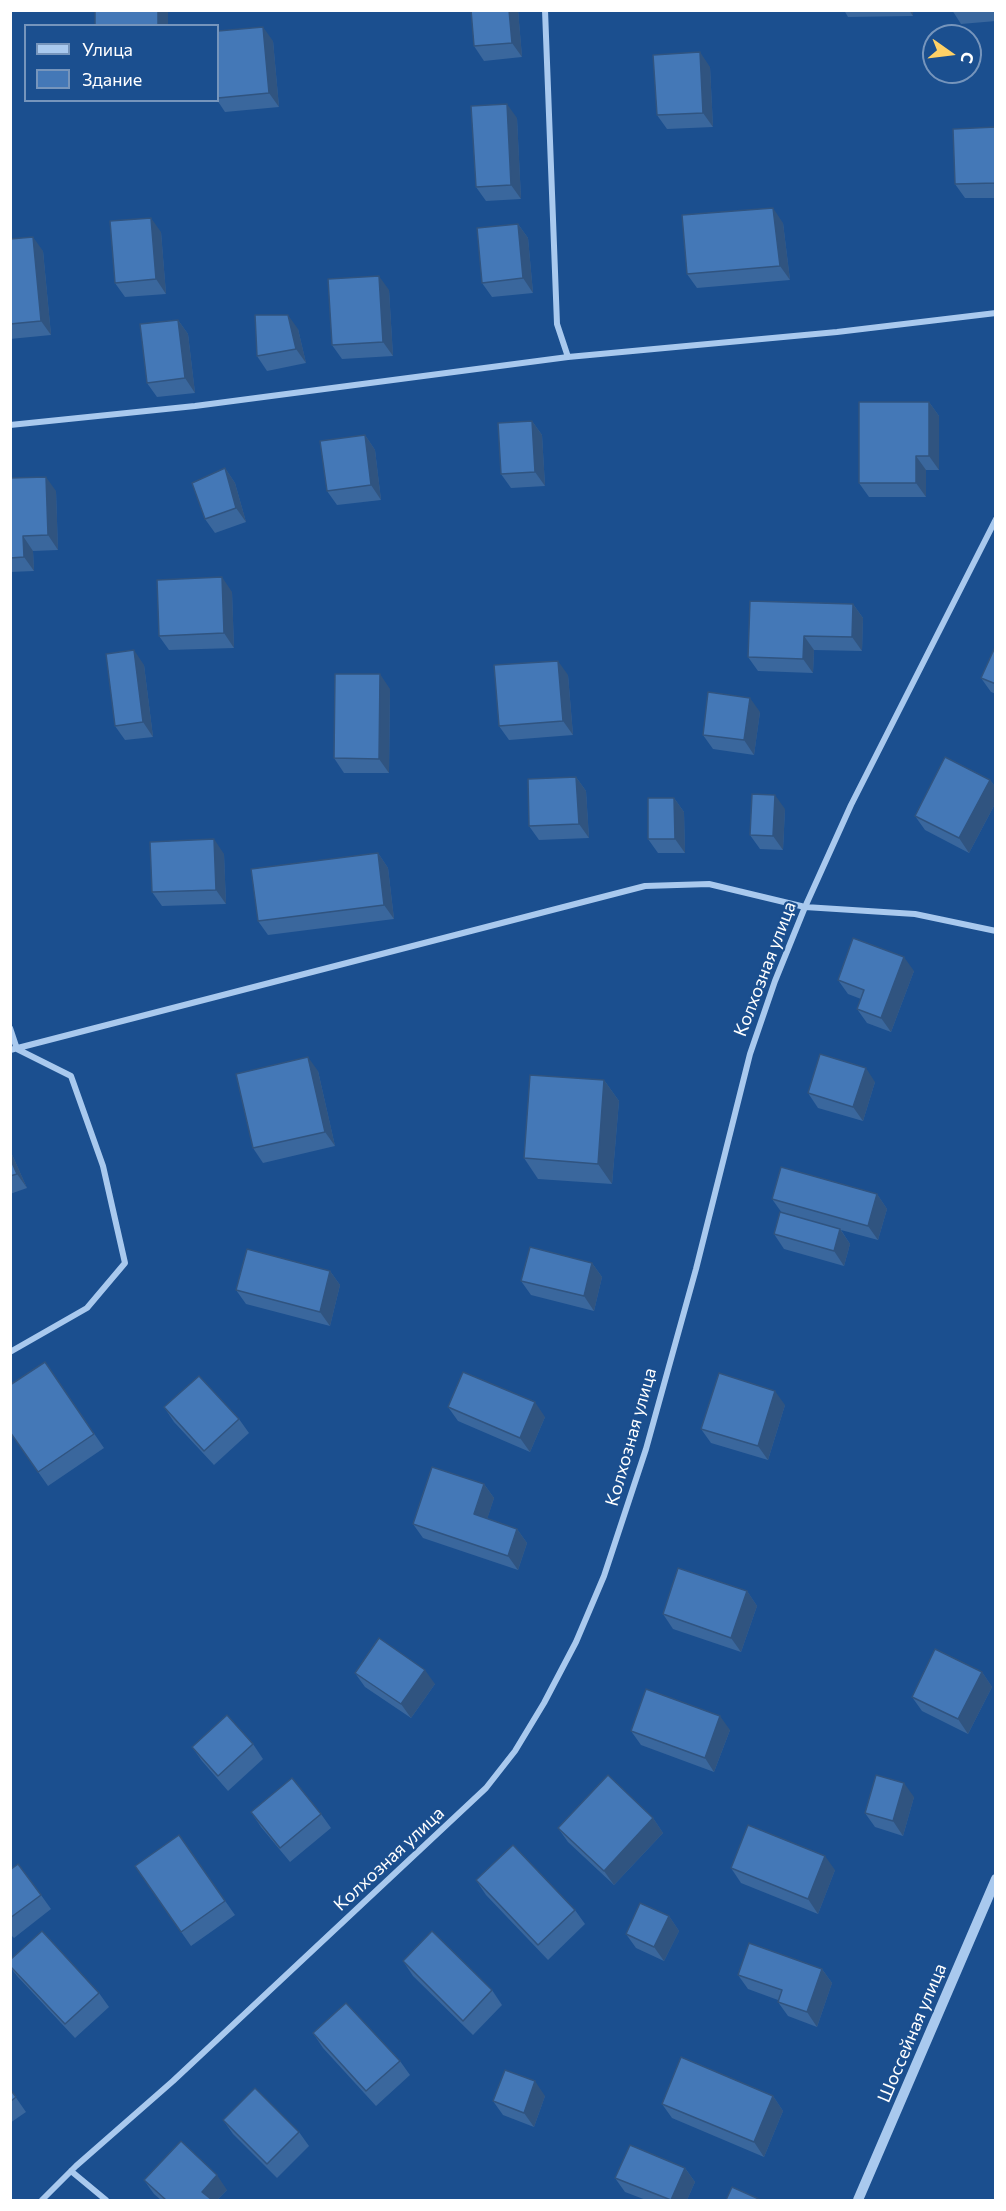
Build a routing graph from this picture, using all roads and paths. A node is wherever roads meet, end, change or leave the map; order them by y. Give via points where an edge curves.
1 (545, 10) edge
2 (996, 313) edge
3 (568, 357) junction
4 (10, 425) edge
5 (996, 519) edge
6 (805, 907) junction
7 (996, 931) edge
8 (10, 1028) edge
9 (14, 1050) edge
10 (10, 1352) edge
11 (996, 1879) edge
12 (71, 2171) junction
13 (42, 2200) edge
14 (106, 2200) edge
15 (858, 2200) edge

1 - 3 street via 557,324
2 - 3 street
3 - 4 street via 195,406
5 - 6 street, Колхозная улица via 851,805
6 - 7 street via 915,914
6 - 9 street via 710,884 645,886
6 - 12 street, Колхозная улица via 750,1054 646,1449 576,1642 544,1703 486,1788 173,2081
8 - 9 street
9 - 10 street via 71,1076 103,1166 125,1263 87,1308
11 - 15 street, Шоссейная улица
12 - 13 street, Колхозная улица
12 - 14 street

